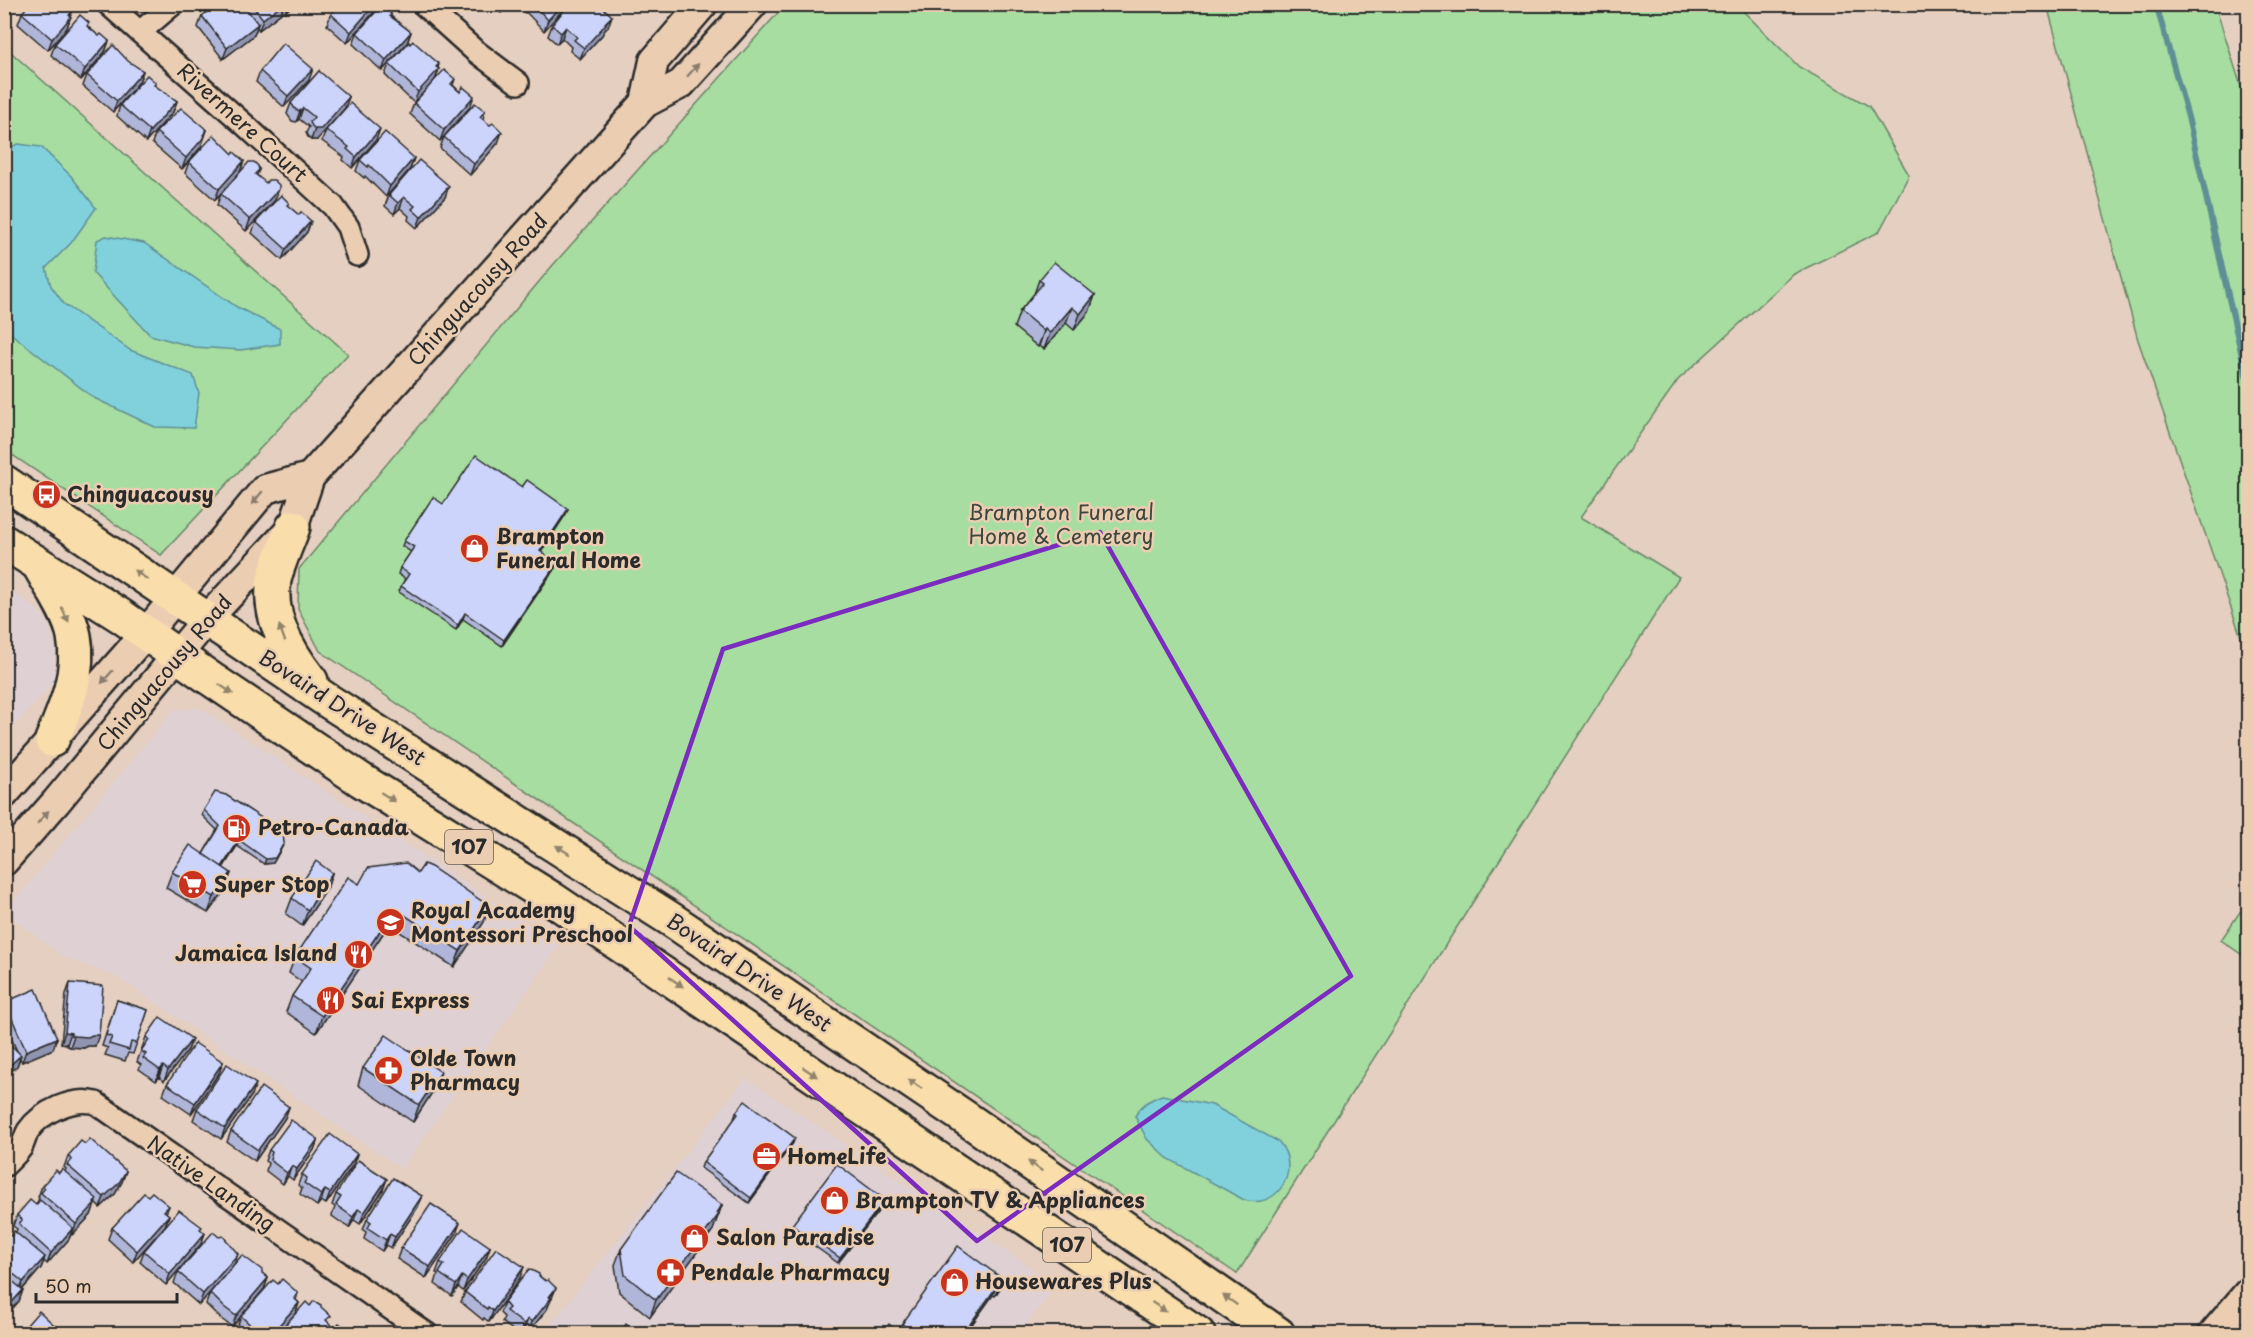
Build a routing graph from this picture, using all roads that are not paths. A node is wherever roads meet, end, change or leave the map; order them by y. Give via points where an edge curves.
1 (108, 4) edge
2 (173, 4) edge
3 (423, 4) edge
4 (703, 4) edge
5 (753, 4) edge
6 (140, 32) junction
7 (518, 82) dead end
8 (645, 103) junction
9 (357, 255) dead end
10 (310, 477) junction
11 (4, 482) edge
12 (293, 527) junction
13 (4, 542) edge
14 (38, 563) junction
15 (176, 598) junction
16 (207, 619) junction
17 (146, 633) junction
18 (178, 656) junction
19 (325, 699) junction
20 (52, 740) junction
21 (4, 794) edge
22 (4, 861) edge
23 (672, 920) junction
24 (646, 962) junction
25 (4, 1166) edge
26 (2248, 1293) edge
27 (427, 1334) edge
28 (1198, 1334) edge
29 (1278, 1334) edge
30 (2213, 1334) edge

1 - 6 street, Rivermere Court
2 - 6 street
3 - 7 street via 474,50
4 - 8 main road, Chinguacousy Road via 654,61
8 -> 5 main road, Chinguacousy Road via 681,84
6 - 9 street, Rivermere Court via 333,206 348,227
8 - 10 main road, Chinguacousy Road
10 - 12 main road, Chinguacousy Road
10 -> 15 main road, Chinguacousy Road via 264,489
15 -> 11 main road, Bovaird Drive West / 107
12 - 16 main road, Chinguacousy Road
19 -> 12 main road via 293,658 280,633 274,581
13 - 14 main road, 107
14 - 17 main road, 107
14 -> 20 main road via 74,634 76,654 72,693
15 - 16 main road, Bovaird Drive West / 107
15 - 17 main road, Chinguacousy Road
16 - 18 main road, Chinguacousy Road
16 - 19 main road, Bovaird Drive West / 107
17 - 18 main road, 107
17 -> 20 main road, Chinguacousy Road
22 -> 18 main road, Chinguacousy Road
18 -> 24 main road, 107 via 361,780
23 -> 19 main road, Bovaird Drive West / 107
20 - 21 main road, Chinguacousy Road
23 - 24 main road
29 -> 23 main road, Bovaird Drive West / 107
24 -> 28 main road, 107
25 - 27 street, Native Landing via 22,1147 27,1132 51,1111 76,1101 96,1103
26 - 30 main road

